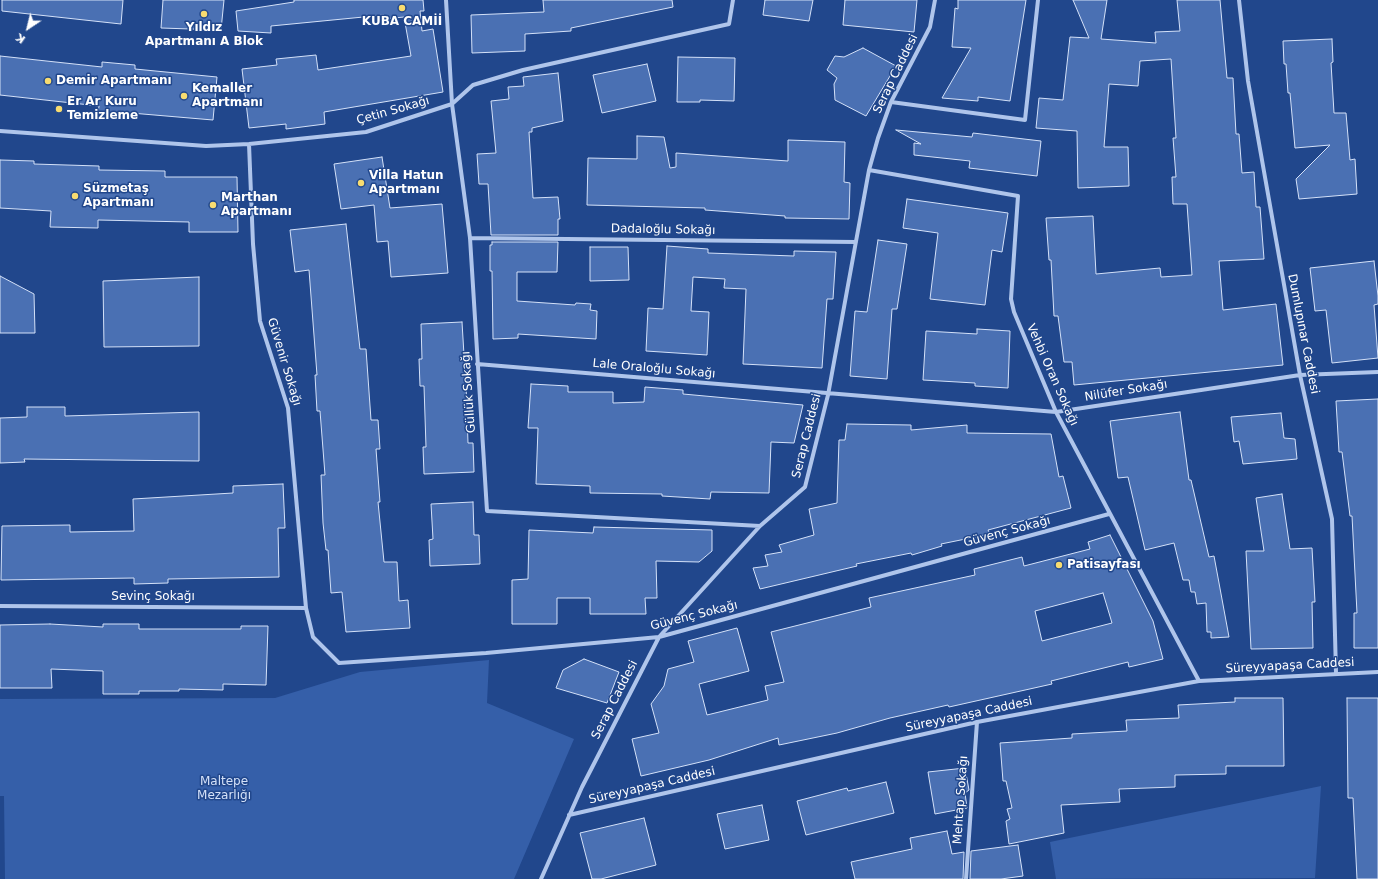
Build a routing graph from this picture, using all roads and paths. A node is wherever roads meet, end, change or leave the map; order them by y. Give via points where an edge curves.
1 (446, 0) edge
2 (733, 0) edge
3 (934, 0) edge
4 (1038, 0) edge
5 (1240, 0) edge
6 (891, 102) junction
7 (452, 104) junction
8 (0, 131) edge
9 (249, 144) junction
10 (869, 170) junction
11 (470, 238) junction
12 (856, 242) junction
13 (478, 364) junction
14 (1378, 372) edge
15 (1300, 375) junction
16 (828, 394) junction
17 (1056, 412) junction
18 (1109, 514) junction
19 (760, 526) junction
20 (0, 606) edge
21 (306, 608) junction
22 (659, 637) junction
23 (1378, 672) edge
24 (1336, 673) junction
25 (1199, 681) junction
26 (976, 722) junction
27 (569, 815) junction
28 (541, 879) edge
29 (966, 879) edge

1 - 7 street, Güllük Sokağı
2 - 7 street, Çetin Sokağı via 729,24 523,70 473,85
3 - 6 street, Serap Caddesi via 930,27
4 - 6 street via 1026,120
5 - 15 street, Dumlupınar Caddesi via 1248,81
6 - 10 street, Serap Caddesi
7 - 9 street, Çetin Sokağı via 366,132
7 - 11 street, Güllük Sokağı
8 - 9 street, Çetin Sokağı via 206,146
9 - 21 street, Güvenir Sokağı via 253,244 260,321 288,408
10 - 12 street, Serap Caddesi
10 - 17 street, Vehbi Oran Sokağı via 1018,196 1011,304
11 - 12 street, Dadaloğlu Sokağı
11 - 13 street, Güllük Sokağı
12 - 16 street, Serap Caddesi
13 - 16 street, Lale Oraloğlu Sokağı
13 - 19 street, Güllük Sokağı via 487,511
14 - 15 street, Nilüfer Sokağı
15 - 17 street, Nilüfer Sokağı
15 - 24 street, Dumlupınar Caddesi via 1332,519
16 - 17 street, Nilüfer Sokağı
16 - 19 street, Serap Caddesi via 805,487
17 - 18 street, Vehbi Oran Sokağı
18 - 22 street, Güvenç Sokağı
18 - 25 street, Vehbi Oran Sokağı
19 - 22 street, Serap Caddesi
20 - 21 street, Sevinç Sokağı
21 - 22 street, Güvenç Sokağı via 313,637 339,663
22 - 27 street, Serap Caddesi
23 - 24 street, Süreyyapaşa Caddesi
24 - 25 street, Süreyyapaşa Caddesi
25 - 26 street, Süreyyapaşa Caddesi
26 - 27 street, Süreyyapaşa Caddesi
26 - 29 street, Mehtap Sokağı
27 - 28 street, Serap Caddesi

